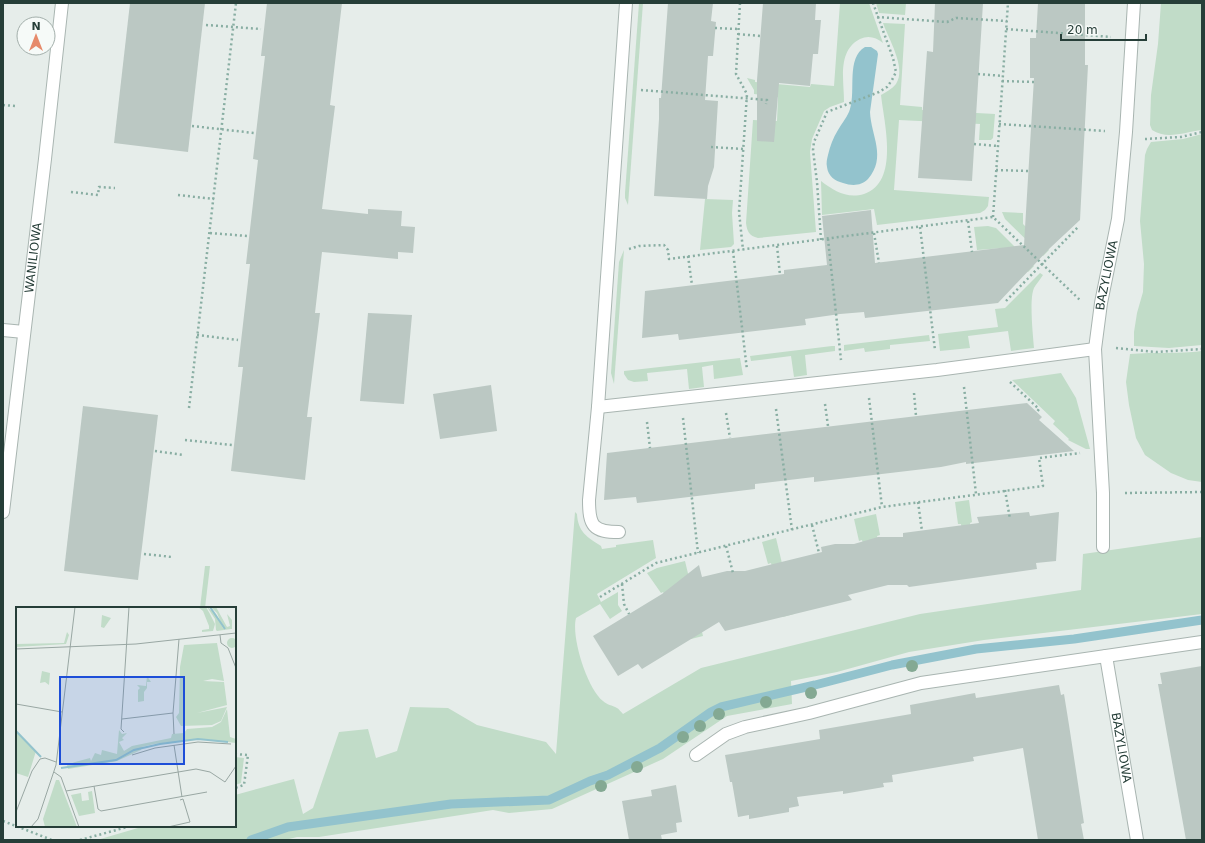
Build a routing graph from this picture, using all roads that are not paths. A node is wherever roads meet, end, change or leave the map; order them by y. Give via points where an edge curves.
1 (62, 3) edge
2 (626, 3) edge
3 (1134, 3) edge
4 (3, 330) edge
5 (24, 332) junction
6 (1096, 348) junction
7 (598, 407) junction
8 (3, 512) edge
9 (619, 532) dead end
10 (1103, 547) dead end
11 (1202, 642) edge
12 (1106, 656) junction
13 (696, 756) dead end
14 (1137, 840) edge

1 - 5 street, WANILIOWA
2 - 7 street
3 - 6 street, BAZYLIOWA via 1118,219 1101,303
4 - 5 street
5 - 8 street, WANILIOWA
6 - 7 street via 937,370
6 - 10 street, BAZYLIOWA
7 - 9 street via 589,514 592,524 601,531
11 - 12 street
12 - 13 street via 921,683 726,734
12 - 14 street, BAZYLIOWA

